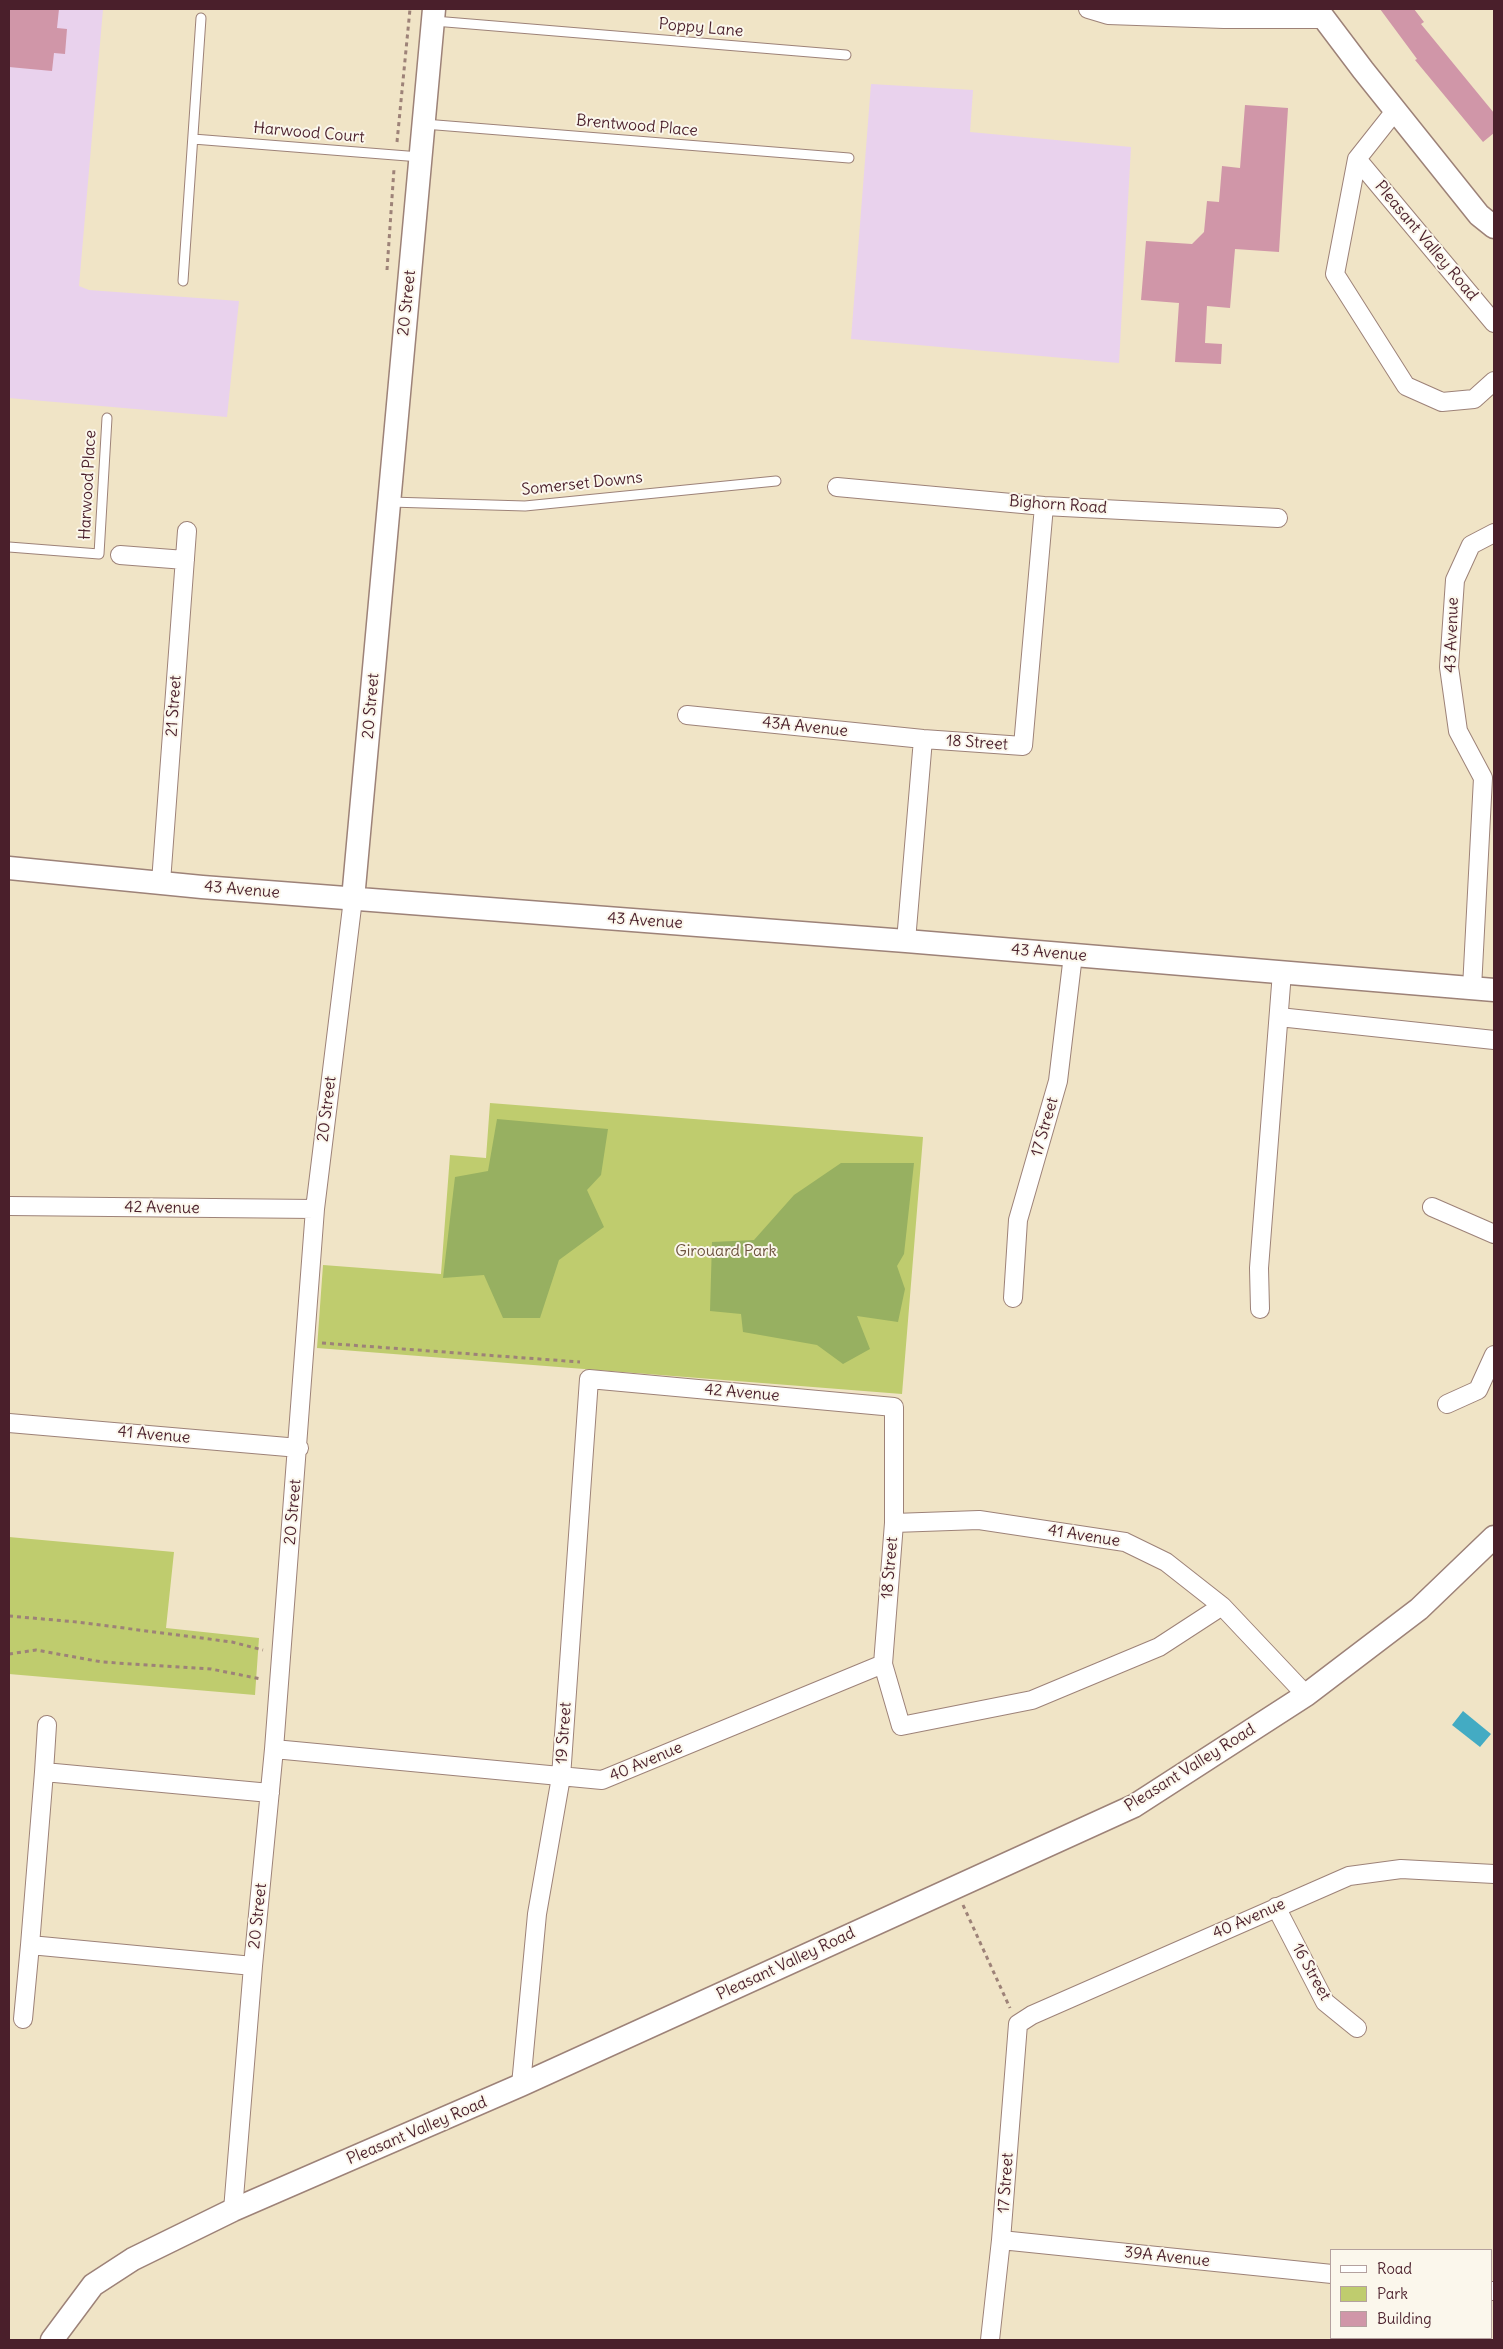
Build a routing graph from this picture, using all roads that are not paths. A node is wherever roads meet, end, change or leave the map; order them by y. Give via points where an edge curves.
1 (1088, 9) edge
2 (1320, 14) edge
3 (434, 15) edge
4 (201, 18) dead end
5 (846, 55) dead end
6 (1395, 110) junction
7 (424, 124) junction
8 (193, 139) junction
9 (422, 158) junction
10 (849, 158) dead end
11 (1357, 159) junction
12 (1494, 227) edge
13 (183, 281) dead end
14 (1494, 323) edge
15 (1494, 381) edge
16 (106, 418) dead end
17 (776, 481) dead end
18 (837, 488) dead end
19 (390, 502) junction
20 (1044, 506) junction
21 (1278, 518) dead end
22 (187, 531) dead end
23 (1494, 533) edge
24 (9, 547) edge
25 (120, 555) dead end
26 (185, 560) junction
27 (687, 715) dead end
28 (923, 739) junction
29 (9, 868) edge
30 (161, 882) junction
31 (353, 899) junction
32 (906, 941) junction
33 (1073, 955) junction
34 (1282, 972) junction
35 (1472, 988) junction
36 (1494, 990) edge
37 (1279, 1017) junction
38 (1494, 1040) edge
39 (9, 1206) edge
40 (1432, 1207) dead end
41 (315, 1209) junction
42 (1494, 1234) edge
43 (1013, 1298) dead end
44 (1260, 1309) dead end
45 (1494, 1355) edge
46 (589, 1379) joint
47 (1447, 1404) dead end
48 (894, 1407) joint
49 (9, 1423) edge
50 (299, 1448) junction
51 (894, 1523) junction
52 (1494, 1537) edge
53 (1222, 1606) junction
54 (883, 1664) junction
55 (1306, 1695) junction
56 (48, 1725) dead end
57 (274, 1749) junction
58 (44, 1772) junction
59 (561, 1777) junction
60 (270, 1793) junction
61 (1494, 1874) edge
62 (1276, 1907) junction
63 (30, 1945) junction
64 (253, 1966) junction
65 (23, 2019) dead end
66 (1018, 2024) joint
67 (1357, 2028) dead end
68 (521, 2085) junction
69 (233, 2210) junction
70 (1001, 2240) junction
71 (1330, 2274) edge
72 (52, 2340) edge
73 (990, 2340) edge

1 - 2 street via 1108,15 1224,19
2 - 6 street
3 - 5 lane, Poppy Lane
3 - 7 street, 20 Street
4 - 8 lane
6 - 11 street, Pleasant Valley Road
6 - 12 street via 1479,215
7 - 9 street, 20 Street
7 - 10 lane, Brentwood Place
8 - 9 lane, Harwood Court
8 - 13 lane
9 - 19 street, 20 Street
11 - 14 street, Pleasant Valley Road
11 - 15 street, Pleasant Valley Road via 1335,274 1406,386 1442,402 1474,398
16 - 24 lane, Harwood Place via 99,554
17 - 19 lane, Somerset Downs via 525,506
18 - 20 street, Bighorn Road
19 - 31 street, 20 Street
20 - 21 street, Bighorn Road
20 - 28 street, 18 Street via 1023,746
22 - 26 street, 21 Street
23 - 35 street, 43 Avenue via 1471,545 1455,580 1449,668 1458,731 1483,778
25 - 26 street
26 - 30 street, 21 Street
27 - 28 street, 43A Avenue
28 - 32 street, 18 Street
29 - 30 street, 43 Avenue
30 - 31 street, 43 Avenue
31 - 32 street, 43 Avenue
31 - 41 street, 20 Street
32 - 33 street, 43 Avenue
33 - 34 street, 43 Avenue
33 - 43 street, 17 Street via 1058,1081 1018,1220
34 - 35 street, 43 Avenue
34 - 37 street
35 - 36 street, 43 Avenue
37 - 38 street
37 - 44 street via 1259,1268
39 - 41 street, 42 Avenue
40 - 42 street
41 - 50 street, 20 Street
45 - 47 street via 1478,1390
46 - 48 street, 42 Avenue
46 - 59 street, 19 Street
48 - 51 street, 18 Street
49 - 50 street, 41 Avenue
50 - 57 street, 20 Street
51 - 53 street, 41 Avenue via 979,1520 1125,1542 1166,1562
51 - 54 street, 18 Street
52 - 55 street, Pleasant Valley Road via 1419,1609
53 - 54 street, 18 Street via 1159,1647 1032,1700 901,1726
53 - 55 street, 41 Avenue
54 - 59 street, 40 Avenue via 602,1780
55 - 68 street, Pleasant Valley Road via 1134,1806
56 - 58 street
57 - 59 street, 40 Avenue
57 - 60 street, 20 Street
58 - 60 street
58 - 63 street
59 - 68 street, 19 Street via 537,1914
60 - 64 street, 20 Street
61 - 62 street, 40 Avenue via 1401,1869 1349,1876
62 - 66 street, 40 Avenue
62 - 67 street, 16 Street via 1326,2002
63 - 64 street
63 - 65 street
64 - 69 street, 20 Street
66 - 70 street, 17 Street
68 - 69 street, Pleasant Valley Road
69 - 72 street, Pleasant Valley Road via 133,2258 93,2285
70 - 71 street, 39A Avenue
70 - 73 street, 17 Street

